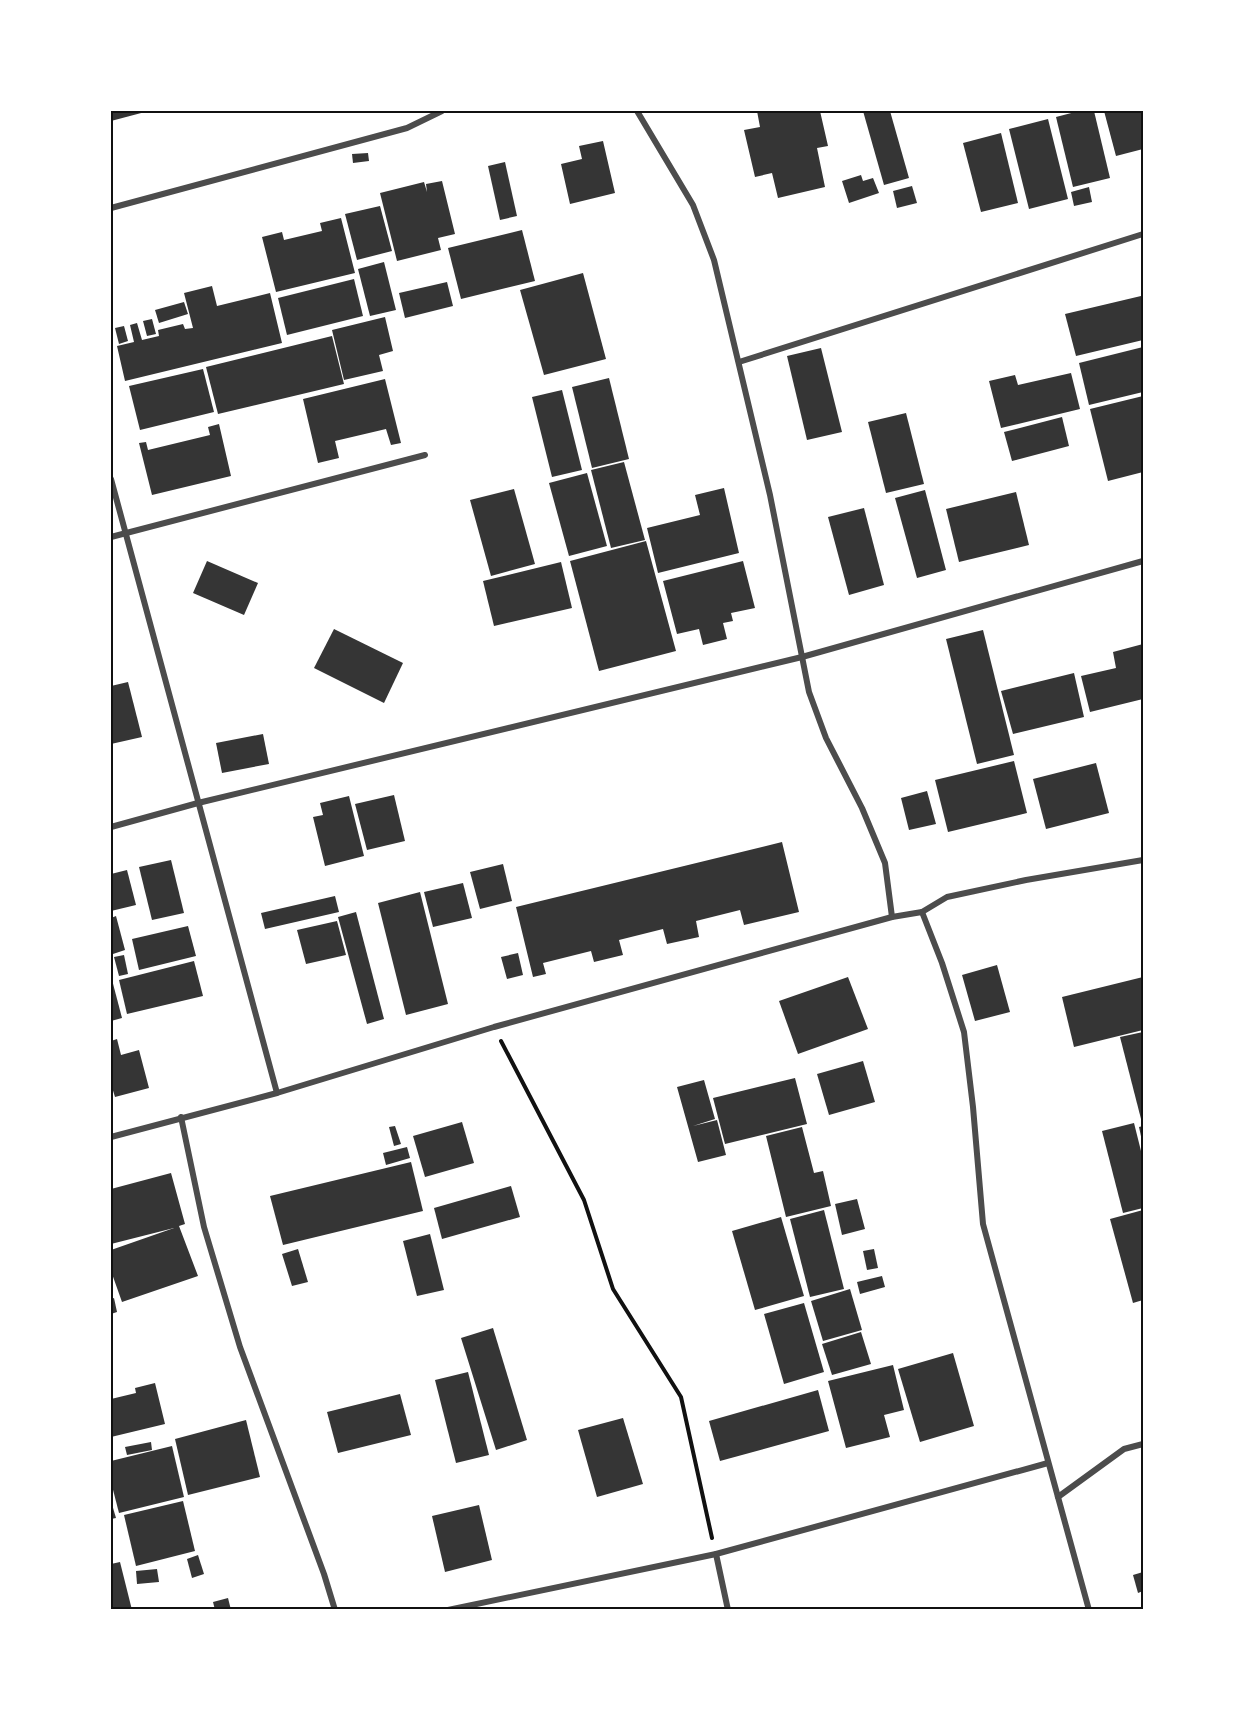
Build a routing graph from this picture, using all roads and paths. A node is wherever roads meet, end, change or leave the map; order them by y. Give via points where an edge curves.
1 (442, 111) edge
2 (637, 111) edge
3 (111, 208) edge
4 (1143, 234) edge
5 (739, 362) junction
6 (425, 455) dead end
7 (111, 479) edge
8 (126, 533) junction
9 (111, 537) edge
10 (1143, 561) edge
11 (802, 657) junction
12 (198, 803) junction
13 (111, 827) edge
14 (1143, 860) edge
15 (1134, 862) junction
16 (1143, 867) edge
17 (922, 912) junction
18 (892, 917) junction
19 (494, 1027) junction
20 (276, 1093) junction
21 (181, 1117) junction
22 (111, 1137) edge
23 (1143, 1444) edge
24 (1048, 1462) junction
25 (1058, 1497) junction
26 (716, 1554) junction
27 (335, 1610) edge
28 (448, 1610) edge
29 (728, 1610) edge
30 (1089, 1610) edge

1 - 3 street via 407,128
2 - 5 street via 693,205 714,260
4 - 5 street
5 - 11 street
6 - 8 street
7 - 8 street
8 - 9 street
8 - 12 street
10 - 11 street
11 - 12 street
11 - 18 street via 809,692 826,738 885,863
12 - 13 street
12 - 20 street
14 - 15 street
15 - 16 street
15 - 17 street via 947,897
17 - 18 street
17 - 24 street via 964,1032 983,1224
18 - 19 street
19 - 20 street
19 - 26 path via 584,1200 613,1289 681,1397
20 - 21 street
21 - 22 street
21 - 27 street via 204,1227 240,1347
23 - 25 street via 1124,1449
24 - 25 street
24 - 26 street
25 - 30 street
26 - 28 street
26 - 29 street

